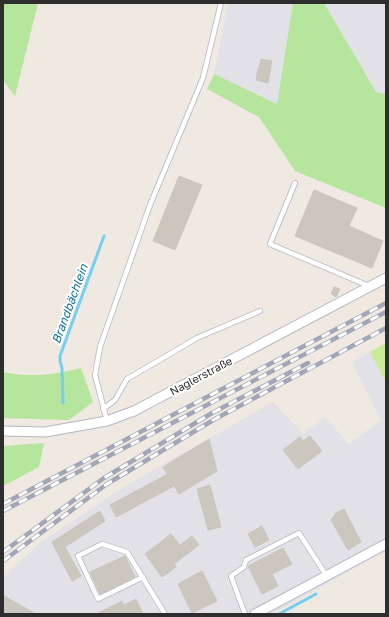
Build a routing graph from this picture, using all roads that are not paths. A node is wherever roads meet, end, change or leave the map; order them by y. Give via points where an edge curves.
1 (220, 3) edge
2 (295, 182) dead end
3 (386, 278) edge
4 (371, 286) junction
5 (260, 311) dead end
6 (103, 409) junction
7 (107, 421) junction
8 (3, 431) edge
9 (386, 544) edge
10 (326, 575) junction
11 (143, 577) junction
12 (165, 614) edge
13 (245, 614) edge
14 (255, 614) edge

1 - 6 lane via 203,78 150,204 100,347 95,375
2 - 4 lane via 270,244
3 - 4 street, Naglerstraße
4 - 7 street, Naglerstraße via 134,411
5 - 6 lane via 198,338 127,379 115,400
6 - 7 lane
7 - 8 street, Naglerstraße via 45,432
9 - 10 street
10 - 13 lane via 299,533 246,560 244,567 231,576
10 - 14 street
11 - 11 lane via 127,552 102,544 78,556 98,599
11 - 12 lane

